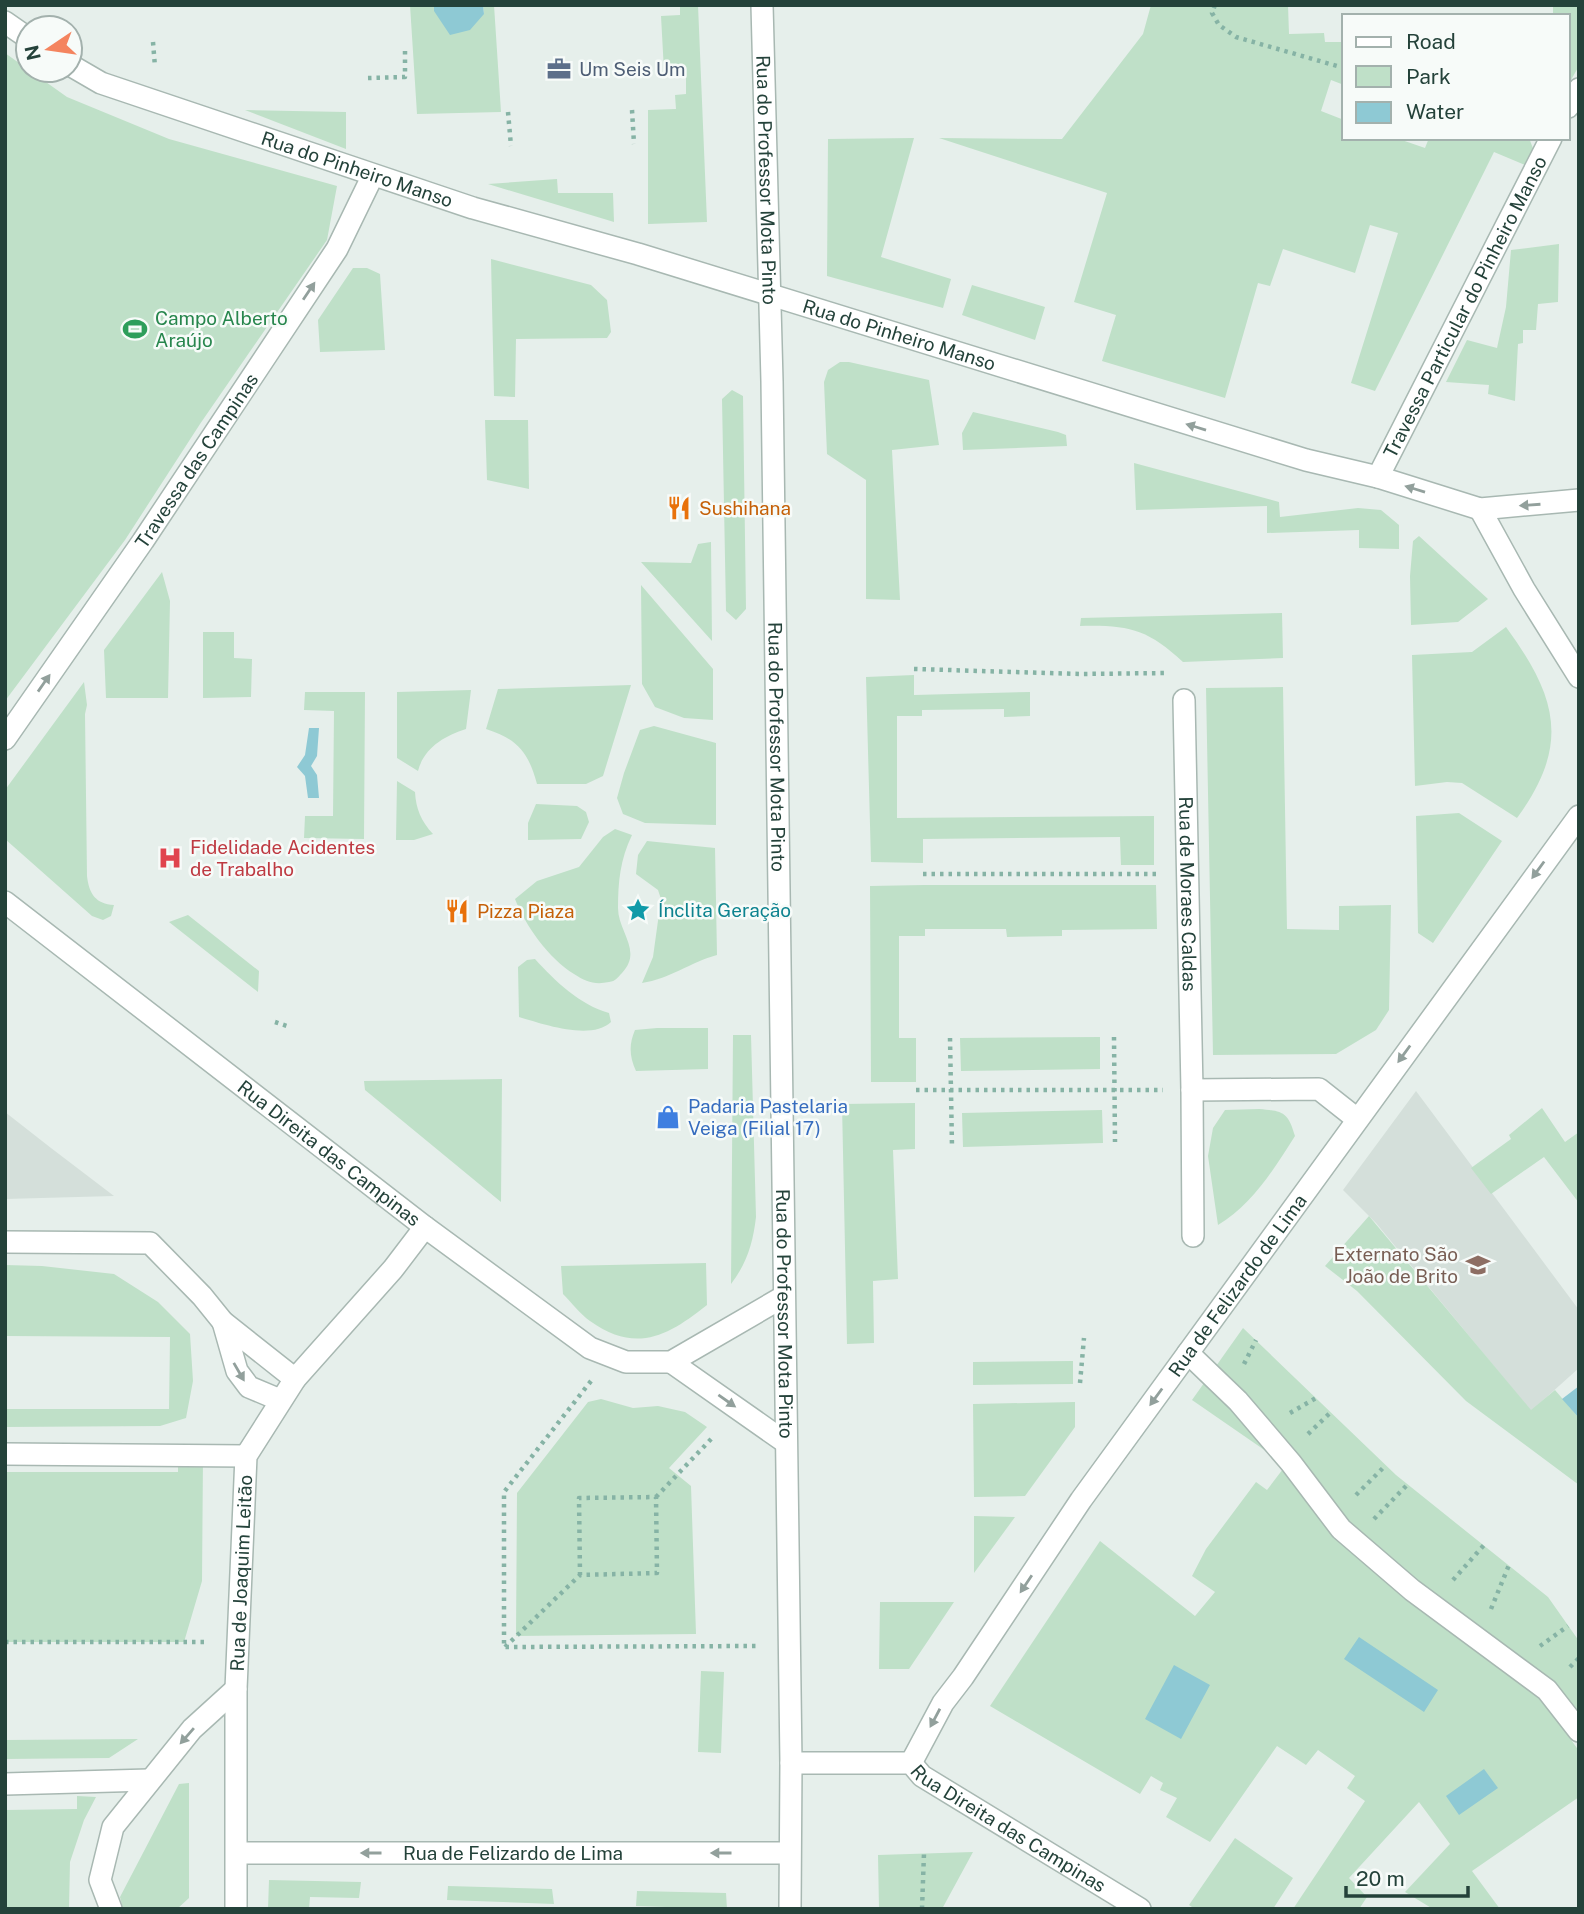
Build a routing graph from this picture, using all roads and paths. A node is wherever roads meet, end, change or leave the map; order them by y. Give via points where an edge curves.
1 (762, 5) edge
2 (1215, 5) edge
3 (153, 42) dead end
4 (405, 46) dead end
5 (1342, 67) edge
6 (155, 68) dead end
7 (84, 73) edge
8 (368, 78) dead end
9 (632, 110) dead end
10 (508, 112) dead end
11 (1550, 140) edge
12 (634, 145) dead end
13 (511, 146) dead end
14 (373, 175) junction
15 (770, 296) junction
16 (1378, 477) junction
17 (1579, 500) edge
18 (1480, 509) junction
19 (914, 669) dead end
20 (1171, 673) dead end
21 (1579, 677) edge
22 (1184, 700) dead end
23 (5, 739) edge
24 (1579, 816) edge
25 (923, 874) dead end
26 (1187, 874) junction
27 (5, 902) edge
28 (275, 1022) dead end
29 (287, 1026) dead end
30 (1114, 1037) dead end
31 (950, 1038) dead end
32 (951, 1089) junction
33 (916, 1090) dead end
34 (1115, 1090) junction
35 (1192, 1090) junction
36 (1357, 1119) junction
37 (1115, 1142) dead end
38 (952, 1147) dead end
39 (425, 1227) junction
40 (1193, 1236) dead end
41 (5, 1242) edge
42 (783, 1297) junction
43 (223, 1322) junction
44 (1084, 1338) dead end
45 (1188, 1353) junction
46 (611, 1356) junction
47 (671, 1362) junction
48 (295, 1379) junction
49 (1080, 1383) dead end
50 (281, 1400) junction
51 (714, 1436) dead end
52 (785, 1442) junction
53 (5, 1454) edge
54 (246, 1456) junction
55 (1386, 1465) dead end
56 (1408, 1484) dead end
57 (656, 1497) junction
58 (1332, 1517) junction
59 (1354, 1540) junction
60 (1484, 1545) dead end
61 (1509, 1565) dead end
62 (580, 1574) junction
63 (1431, 1604) junction
64 (1478, 1639) junction
65 (5, 1642) edge
66 (238, 1642) junction
67 (757, 1646) dead end
68 (504, 1647) junction
69 (236, 1689) junction
70 (1579, 1731) edge
71 (790, 1763) junction
72 (911, 1763) junction
73 (149, 1780) junction
74 (5, 1784) edge
75 (238, 1853) junction
76 (789, 1853) junction
77 (923, 1853) dead end
78 (111, 1909) edge
79 (236, 1909) edge
80 (790, 1909) edge
81 (922, 1909) edge
82 (1140, 1909) edge

1 - 15 street, Rua do Professor Mota Pinto
2 - 5 path via 1212,13 1219,25 1236,37
3 - 6 path
4 - 8 path via 405,76
7 - 14 street, Rua do Pinheiro Manso via 101,83
9 - 12 path
10 - 13 path
11 - 16 street, Travessa Particular do Pinheiro Manso
14 - 15 street, Rua do Pinheiro Manso
23 -> 14 street, Travessa das Campinas via 337,249
16 -> 15 street, Rua do Pinheiro Manso via 1306,460
15 - 42 street, Rua do Professor Mota Pinto
18 -> 16 street, Rua do Pinheiro Manso
17 -> 18 street, Rua do Pinheiro Manso
18 - 21 street
19 - 20 path
22 - 26 street, Rua de Moraes Caldas
24 -> 36 street, Rua de Felizardo de Lima
25 - 26 path
26 - 35 street, Rua de Moraes Caldas
27 - 39 street, Rua Direita das Campinas
28 - 29 path
30 - 34 path
31 - 32 path
32 - 33 path
32 - 34 path
32 - 38 path
34 - 35 path
34 - 37 path
35 - 36 street via 1319,1089
35 - 40 street, Rua de Moraes Caldas
36 - 45 street, Rua de Felizardo de Lima
39 - 46 street, Rua Direita das Campinas via 590,1348
39 - 48 street
41 - 43 street via 150,1243
42 - 47 street
42 - 52 street, Rua do Professor Mota Pinto
43 - 48 street
43 -> 50 street via 237,1371 249,1387
44 - 49 path
45 - 58 street via 1238,1401
45 -> 72 street, Rua de Felizardo de Lima via 943,1703
46 - 47 street, Rua Direita das Campinas via 626,1362
46 - 68 path via 504,1492
47 -> 52 street
48 - 50 street
50 - 54 street
51 - 57 path
52 - 71 street, Rua do Professor Mota Pinto
53 - 54 street
54 - 66 street, Rua de Joaquim Leitão
55 - 58 path
56 - 59 path
57 - 62 path via 579,1498
57 - 62 path via 657,1573
58 - 59 street
59 - 63 street
60 - 63 path
61 - 64 path
62 - 68 path
63 - 64 street
64 - 70 street via 1547,1690
65 - 66 path
66 - 69 street, Rua de Joaquim Leitão
67 - 68 path
69 -> 73 street, Rua de Joaquim Leitão via 192,1729
69 - 75 street, Rua de Joaquim Leitão
71 - 72 street, Rua Direita das Campinas
71 - 76 street, Rua do Professor Mota Pinto
72 - 82 street, Rua Direita das Campinas via 922,1776
73 - 74 street
73 - 78 street, Rua de Joaquim Leitão via 113,1828 100,1880
76 -> 75 street, Rua de Felizardo de Lima
75 - 79 street, Rua de Joaquim Leitão
76 - 80 street, Rua do Professor Mota Pinto
77 - 81 path

